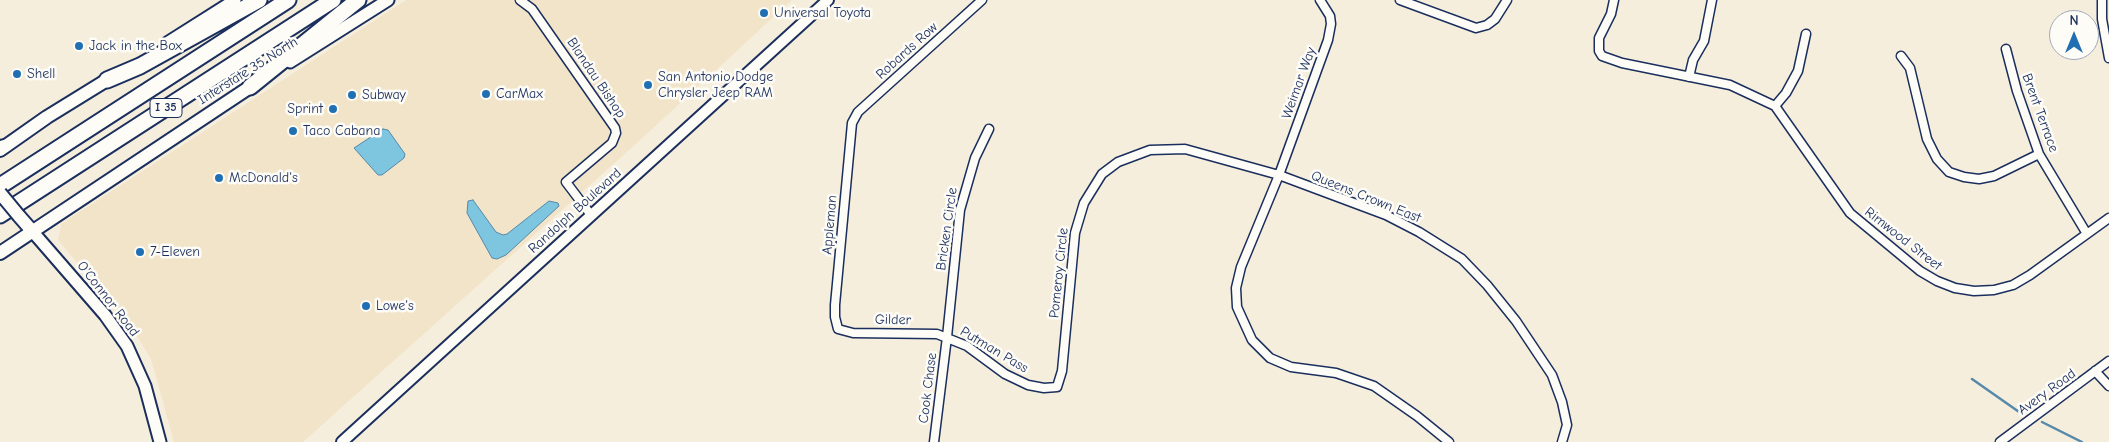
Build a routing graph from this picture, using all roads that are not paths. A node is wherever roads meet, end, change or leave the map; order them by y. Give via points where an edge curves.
1 (235, 0) edge
2 (259, 0) edge
3 (288, 0) edge
4 (333, 0) edge
5 (358, 0) edge
6 (388, 0) edge
7 (520, 0) edge
8 (828, 0) edge
9 (982, 0) edge
10 (1320, 0) edge
11 (1400, 0) edge
12 (1507, 0) edge
13 (1614, 0) edge
14 (1712, 0) edge
15 (2102, 0) edge
16 (1806, 34) dead end
17 (2006, 50) dead end
18 (1901, 56) dead end
19 (2109, 58) edge
20 (1689, 76) junction
21 (107, 80) junction
22 (250, 87) junction
23 (1775, 106) junction
24 (852, 123) joint
25 (989, 129) dead end
26 (2, 148) edge
27 (2039, 154) junction
28 (1279, 175) junction
29 (0, 186) edge
30 (0, 193) edge
31 (0, 215) edge
32 (591, 215) junction
33 (2109, 218) edge
34 (33, 232) junction
35 (2087, 234) junction
36 (0, 253) edge
37 (838, 328) joint
38 (947, 337) junction
39 (2109, 361) edge
40 (2095, 371) junction
41 (1056, 386) joint
42 (2109, 386) edge
43 (160, 442) edge
44 (342, 442) edge
45 (934, 442) edge
46 (1449, 442) edge
47 (1562, 442) edge
48 (2000, 442) edge

1 - 21 main road
2 - 21 highway via 140,66
3 - 29 highway, I 35
4 - 31 highway, I 35
5 - 22 highway
6 - 22 main road, Interstate 35 North
7 - 32 street, Blandau Bishop via 532,9 615,128 612,143 566,182
8 - 32 street, Randolph Boulevard
9 - 24 street, Robards Row via 858,112
10 - 28 street, Weimar Way via 1332,24
11 - 12 street via 1476,28 1487,26 1495,19
13 - 20 street via 1599,38 1602,56
14 - 20 street via 1704,41 1693,60
15 - 19 street
16 - 23 street via 1798,71
17 - 27 street, Brent Terrace
18 - 27 street via 1910,68 1927,139 1937,159 1949,172 1964,177 1994,176
20 - 23 street via 1730,85
21 - 26 main road
22 - 34 main road, Interstate 35 North
23 - 35 street, Rimwood Street via 1857,221 1928,277 1946,285 1974,291 1994,290 2013,284
24 - 37 street, Appleman via 835,304
25 - 38 street, Bricken Circle via 975,158 960,210
27 - 35 street, Brent Terrace
28 - 41 street, Pomeroy Circle via 1208,154 1173,148 1150,150 1128,157 1102,174 1084,203 1075,233 1062,371
28 - 46 street, Weimar Way via 1241,267 1236,288 1237,307 1252,340 1277,362 1336,373 1374,386
28 - 47 street, Queens Crown East via 1386,215 1462,260 1516,321 1552,375 1565,410 1567,425
30 - 34 main road, O'Connor Road, bridge
32 - 44 street, Randolph Boulevard
33 - 35 street, Rimwood Street
34 - 36 main road, Interstate 35 North
34 - 43 main road, O'Connor Road via 105,315 127,346 145,386
37 - 38 street, Gilder via 853,333 937,334
38 - 41 street, Putman Pass via 967,346 1004,374 1028,385
38 - 45 street, Cook Chase
39 - 40 street, Avery Road
40 - 42 street
40 - 48 street, Avery Road

